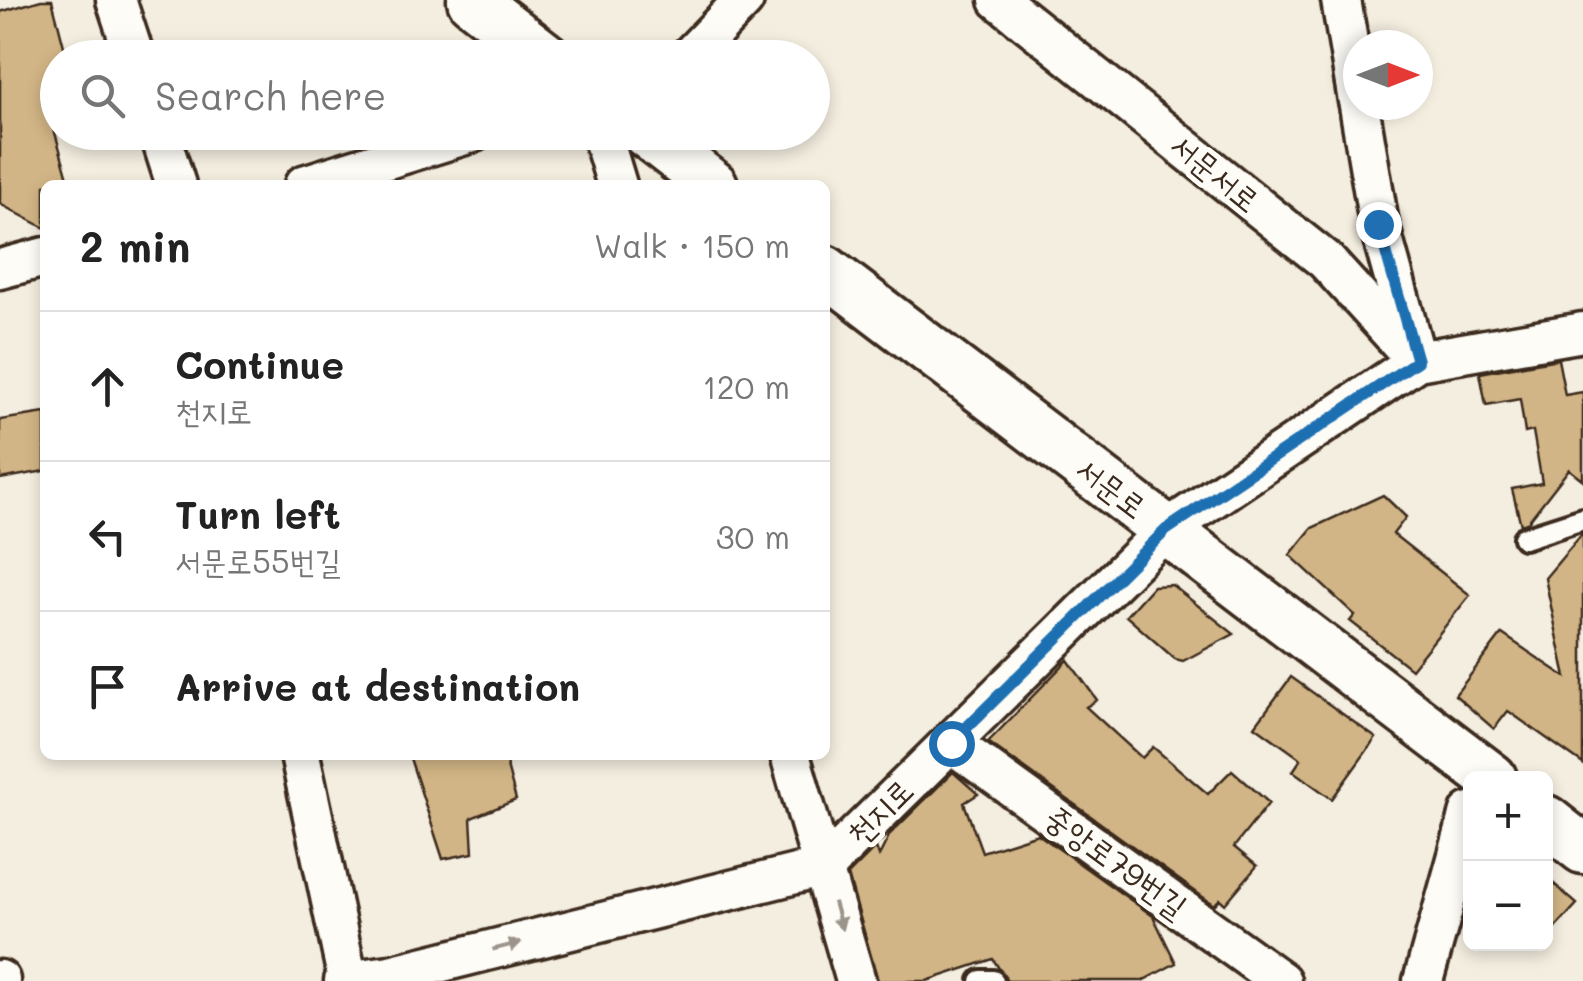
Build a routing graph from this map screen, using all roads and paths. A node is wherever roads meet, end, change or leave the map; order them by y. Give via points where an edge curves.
1 (116, 0) edge
2 (472, 0) edge
3 (744, 0) edge
4 (999, 0) edge
5 (1341, 0) edge
6 (1346, 30) edge
7 (128, 40) edge
8 (523, 40) edge
9 (705, 40) edge
10 (1361, 120) edge
11 (165, 150) edge
12 (416, 150) edge
13 (606, 150) edge
14 (668, 150) edge
15 (174, 180) edge
16 (320, 180) edge
17 (615, 180) edge
18 (707, 180) edge
19 (40, 258) edge
20 (0, 268) edge
21 (830, 274) edge
22 (1583, 332) edge
23 (1417, 361) junction
24 (1583, 519) edge
25 (1166, 530) junction
26 (1524, 538) dead end
27 (951, 743) junction
28 (301, 760) edge
29 (792, 760) edge
30 (1465, 771) edge
31 (1553, 825) edge
32 (1463, 848) edge
33 (1583, 849) edge
34 (824, 867) junction
35 (346, 981) edge
36 (856, 981) edge
37 (981, 981) edge
38 (993, 981) edge
39 (1281, 981) edge
40 (1423, 981) edge

1 - 7 street
2 - 8 street
3 - 9 street
4 - 23 street, 서문서로 via 1326,261
5 - 6 street
10 - 23 street via 1378,224
11 - 15 street
12 - 16 street
13 - 17 street
14 - 18 street
19 - 20 street
21 - 25 street, 서문로
22 - 23 street, 천지로
23 - 25 street, 천지로
24 - 26 lane
25 - 27 street, 천지로
25 - 30 street, 서문로
27 - 34 street, 천지로
27 - 39 street, 중앙로79번길
28 - 35 street
29 - 34 street
31 - 33 street
32 - 40 street
35 -> 34 street, 천지로
34 -> 36 street
37 - 38 lane

